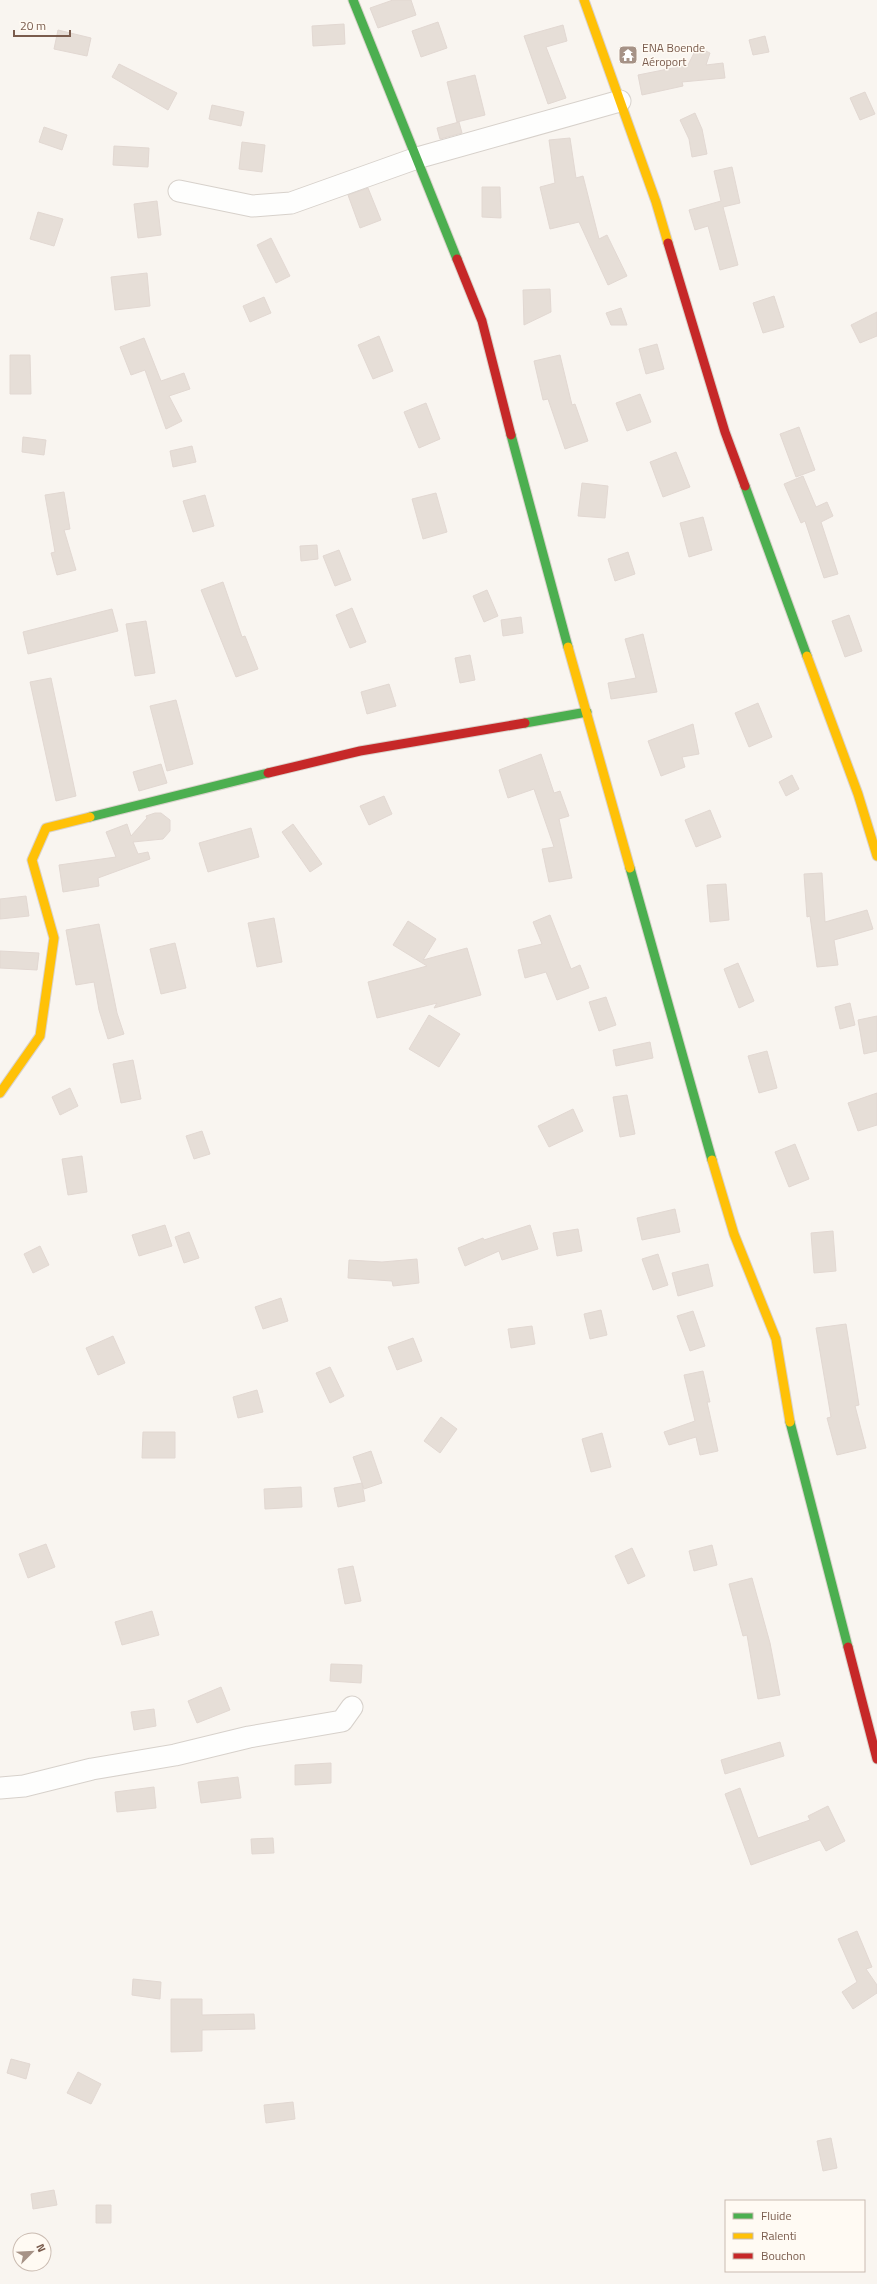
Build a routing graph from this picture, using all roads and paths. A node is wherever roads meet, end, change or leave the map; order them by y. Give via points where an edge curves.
1 (353, 0) edge
2 (584, 0) edge
3 (620, 101) junction
4 (417, 158) junction
5 (180, 191) dead end
6 (587, 712) junction
7 (877, 856) edge
8 (0, 1093) edge
9 (352, 1707) dead end
10 (877, 1759) edge
11 (0, 1788) edge

1 - 4 street
2 - 3 street
3 - 4 street
3 - 7 street via 656,202 725,432 858,794
4 - 5 street via 292,203 252,206
4 - 6 street via 482,321 537,535
6 - 8 street via 360,751 46,828 32,860 54,938 40,1036
6 - 10 street via 734,1234 776,1339 786,1405
9 - 11 street via 342,1721 92,1769 24,1786

